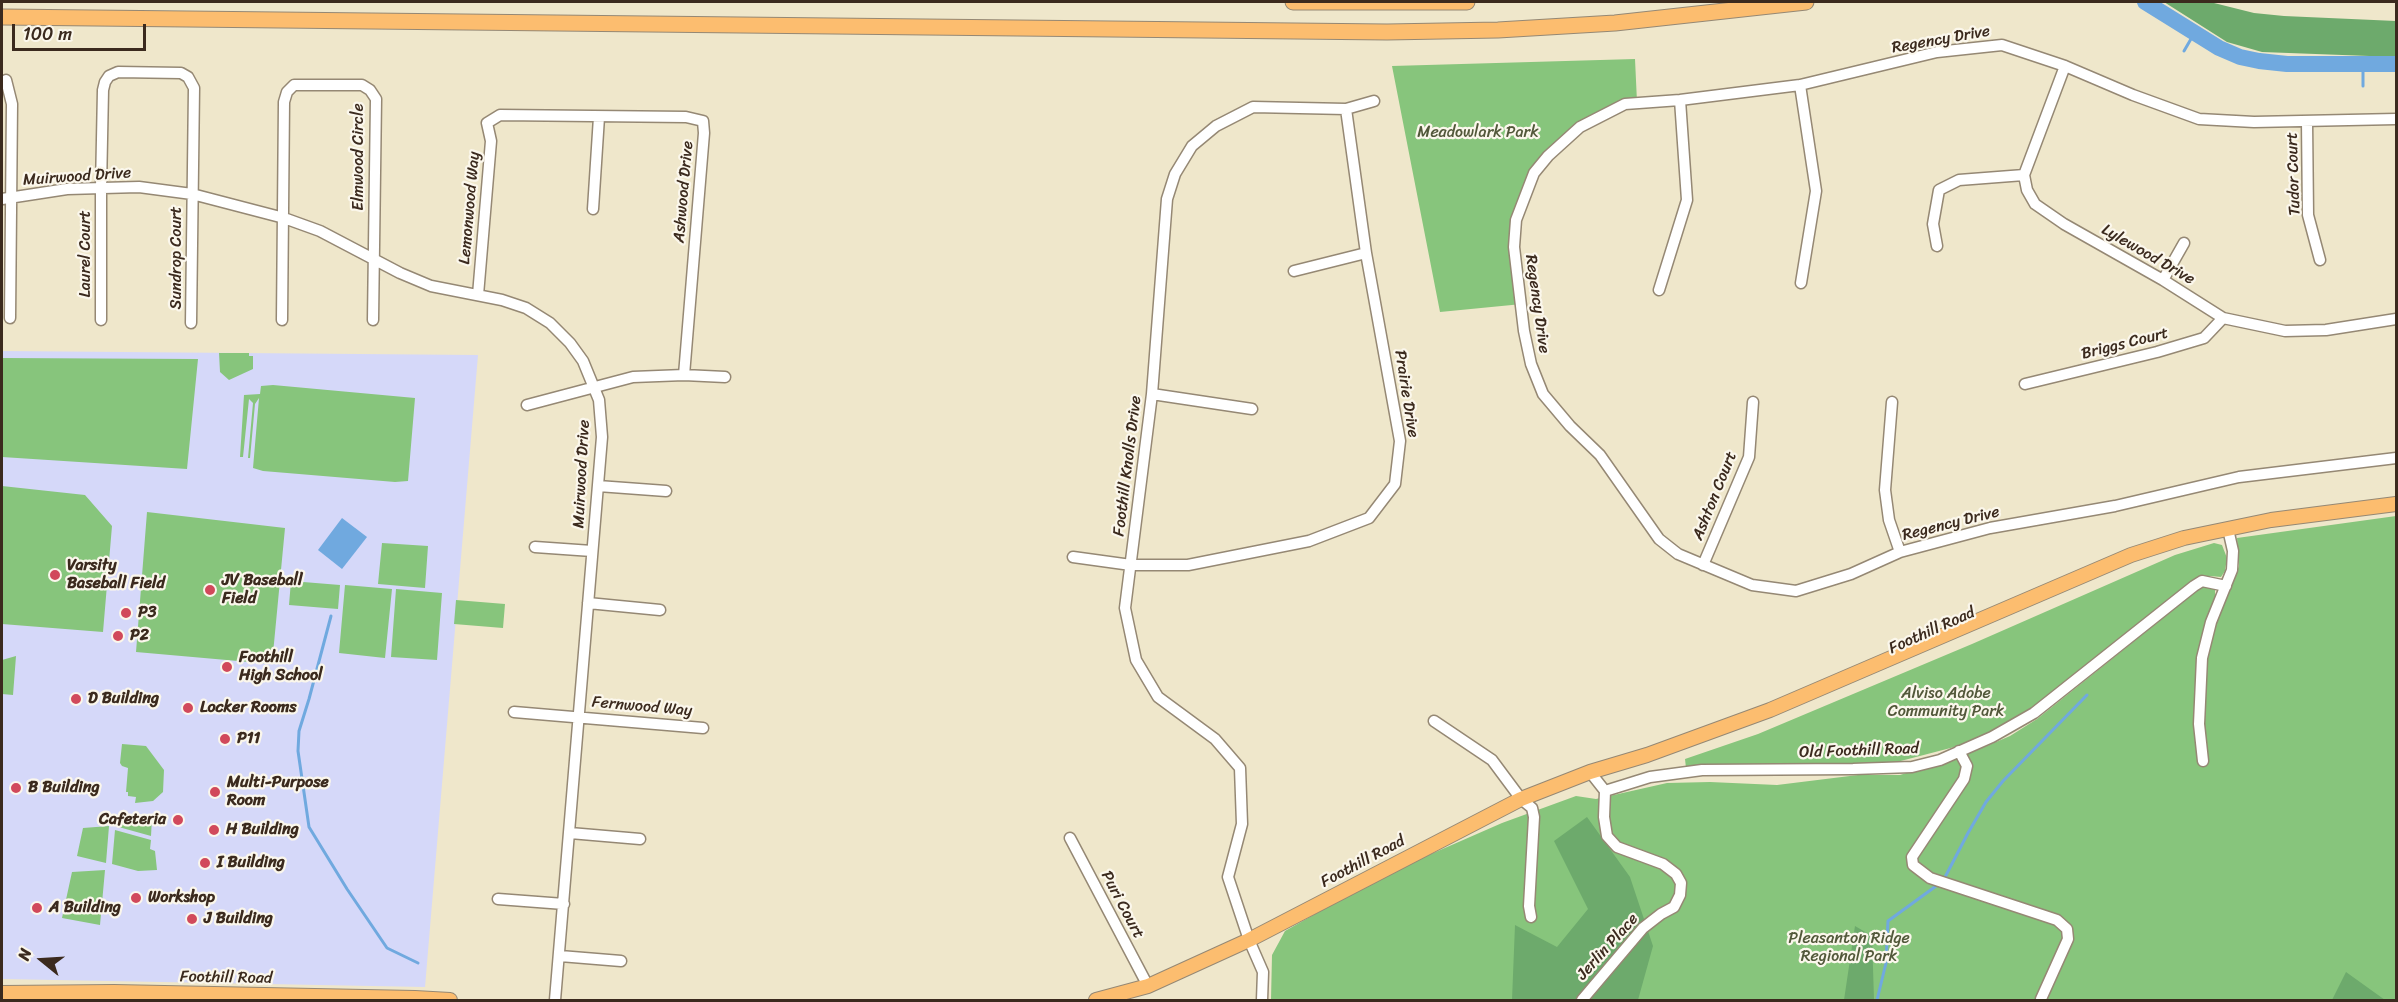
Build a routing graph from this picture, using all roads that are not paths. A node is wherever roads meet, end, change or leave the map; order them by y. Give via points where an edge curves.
1 (1293, 2) edge
2 (1467, 2) edge
3 (1806, 2) edge
4 (2, 17) edge
5 (2065, 66) junction
6 (6, 80) dead end
7 (1800, 85) junction
8 (1680, 100) junction
9 (1374, 101) dead end
10 (1346, 110) junction
11 (599, 117) junction
12 (2397, 119) edge
13 (2307, 121) junction
14 (488, 123) joint
15 (2024, 175) junction
16 (101, 188) junction
17 (192, 194) junction
18 (6, 198) edge
19 (593, 209) dead end
20 (284, 218) junction
21 (2184, 243) dead end
22 (1937, 246) dead end
23 (1366, 253) junction
24 (374, 258) junction
25 (2320, 260) dead end
26 (1293, 271) dead end
27 (2163, 280) junction
28 (1801, 283) dead end
29 (1659, 290) dead end
30 (478, 295) junction
31 (10, 318) dead end
32 (2223, 318) junction
33 (2397, 319) edge
34 (100, 320) dead end
35 (282, 320) dead end
36 (373, 320) dead end
37 (191, 323) dead end
38 (684, 375) junction
39 (725, 377) dead end
40 (2025, 384) dead end
41 (595, 388) junction
42 (1152, 394) junction
43 (1753, 402) dead end
44 (1892, 402) dead end
45 (527, 405) dead end
46 (1252, 409) dead end
47 (2397, 458) edge
48 (598, 486) junction
49 (666, 491) dead end
50 (2397, 504) edge
51 (2228, 529) junction
52 (535, 547) dead end
53 (592, 551) junction
54 (1900, 552) junction
55 (1073, 557) dead end
56 (1131, 565) junction
57 (1703, 565) junction
58 (2226, 586) junction
59 (588, 603) junction
60 (660, 610) dead end
61 (514, 712) dead end
62 (578, 717) junction
63 (1434, 721) dead end
64 (703, 728) dead end
65 (1959, 751) junction
66 (2203, 761) dead end
67 (1590, 772) junction
68 (1605, 790) junction
69 (1521, 799) junction
70 (570, 833) junction
71 (1070, 838) dead end
72 (640, 839) dead end
73 (498, 899) dead end
74 (564, 904) junction
75 (1531, 917) dead end
76 (1249, 940) junction
77 (560, 956) junction
78 (621, 961) dead end
79 (1148, 986) junction
80 (2, 993) edge
81 (2041, 999) dead end
82 (450, 1000) edge
83 (555, 1000) edge
84 (1096, 1000) edge
85 (1262, 1000) edge
86 (1582, 1000) edge

1 - 2 highway
3 - 4 highway via 1603,24 1397,32
5 - 7 street, Regency Drive via 2002,45 1937,52
5 - 13 street, Regency Drive via 2199,119
5 - 15 street
6 - 18 street via 12,104
7 - 8 street, Regency Drive
7 - 28 street via 1816,191
8 - 29 street via 1687,200
8 - 57 street, Regency Drive via 1625,104 1580,127 1534,173 1516,220 1514,247 1529,353 1543,394 1600,455 1659,539 1678,554
9 - 10 street, Foothill Knolls Drive
10 - 23 street, Prairie Drive
10 - 42 street, Foothill Knolls Drive via 1253,107 1216,126 1192,146 1175,174 1167,200
11 - 14 street, Ashwood Drive via 500,115
11 - 19 street
11 - 38 street, Ashwood Drive via 686,117 703,121
12 - 13 street, Regency Drive
13 - 25 street, Tudor Court via 2308,215
14 - 30 street, Lemonwood Way via 490,141
15 - 22 street via 1959,180 1940,190 1933,224
15 - 27 street, Lylewood Drive via 2027,190 2042,210
16 - 17 street, Muirwood Drive via 139,187
16 - 17 street, Laurel Court via 103,90 109,76 118,72 181,73 194,88
16 - 18 street, Muirwood Drive
16 - 34 street, Laurel Court
17 - 20 street, Muirwood Drive
17 - 37 street, Sundrop Court
18 - 31 street
20 - 24 street, Muirwood Drive
20 - 24 street, Elmwood Circle via 287,92 294,85 362,85 376,99
20 - 35 street, Elmwood Circle
21 - 27 street
23 - 26 street
23 - 56 street, Prairie Drive via 1400,441 1395,484 1369,518 1309,541 1188,565
24 - 30 street, Muirwood Drive via 431,286
24 - 36 street, Elmwood Circle
27 - 32 street, Lylewood Drive
30 - 41 street, Muirwood Drive via 514,303 550,323 583,361
32 - 33 street, Lylewood Drive via 2285,330 2326,330
32 - 40 street, Briggs Court via 2204,338
38 - 39 street
38 - 41 street via 633,377
41 - 45 street
41 - 48 street, Muirwood Drive via 602,423
42 - 46 street
42 - 56 street, Foothill Knolls Drive
43 - 57 street, Ashton Court via 1749,457
44 - 54 street via 1885,490 1889,520
47 - 54 street, Regency Drive via 2239,477 2115,506 1990,528
48 - 49 street
48 - 53 street, Muirwood Drive
50 - 51 main road, Foothill Road
51 - 58 street via 2234,558
51 - 67 main road, Foothill Road via 2114,571 1754,724 1689,747
52 - 53 street
53 - 59 street, Muirwood Drive
54 - 57 street, Regency Drive via 1851,574 1796,591 1752,585
55 - 56 street, Prairie Drive
56 - 76 street, Foothill Knolls Drive via 1125,608 1136,660 1158,698 1215,739 1240,768 1242,824 1228,876
58 - 65 street, Old Foothill Road via 2202,582 2034,713
58 - 66 street via 2202,658 2199,724
59 - 60 street
59 - 62 street, Muirwood Drive
61 - 62 street, Fernwood Way
62 - 64 street, Fernwood Way
62 - 70 street, Muirwood Drive
63 - 69 street via 1492,760
65 - 68 street, Old Foothill Road via 1912,766 1702,770 1650,777
65 - 81 street via 1967,766 1964,779 1911,857 1913,865 1930,878 2057,920 2067,929 2068,939
67 - 68 street
67 - 69 main road, Foothill Road
68 - 86 street, Jerlin Place via 1607,836 1617,847 1663,864 1676,874 1681,883 1680,895 1674,907 1643,928
69 - 75 street via 1532,808 1534,817 1528,906
69 - 76 main road, Foothill Road
70 - 72 street
70 - 74 street, Muirwood Drive
71 - 79 street, Puri Court
73 - 74 street
74 - 77 street, Muirwood Drive
76 - 79 main road, Foothill Road
76 - 85 street, Foothill Knolls Drive via 1263,972
77 - 78 street
77 - 83 street, Muirwood Drive
79 - 84 main road, Foothill Road
80 - 82 main road, Foothill Road

